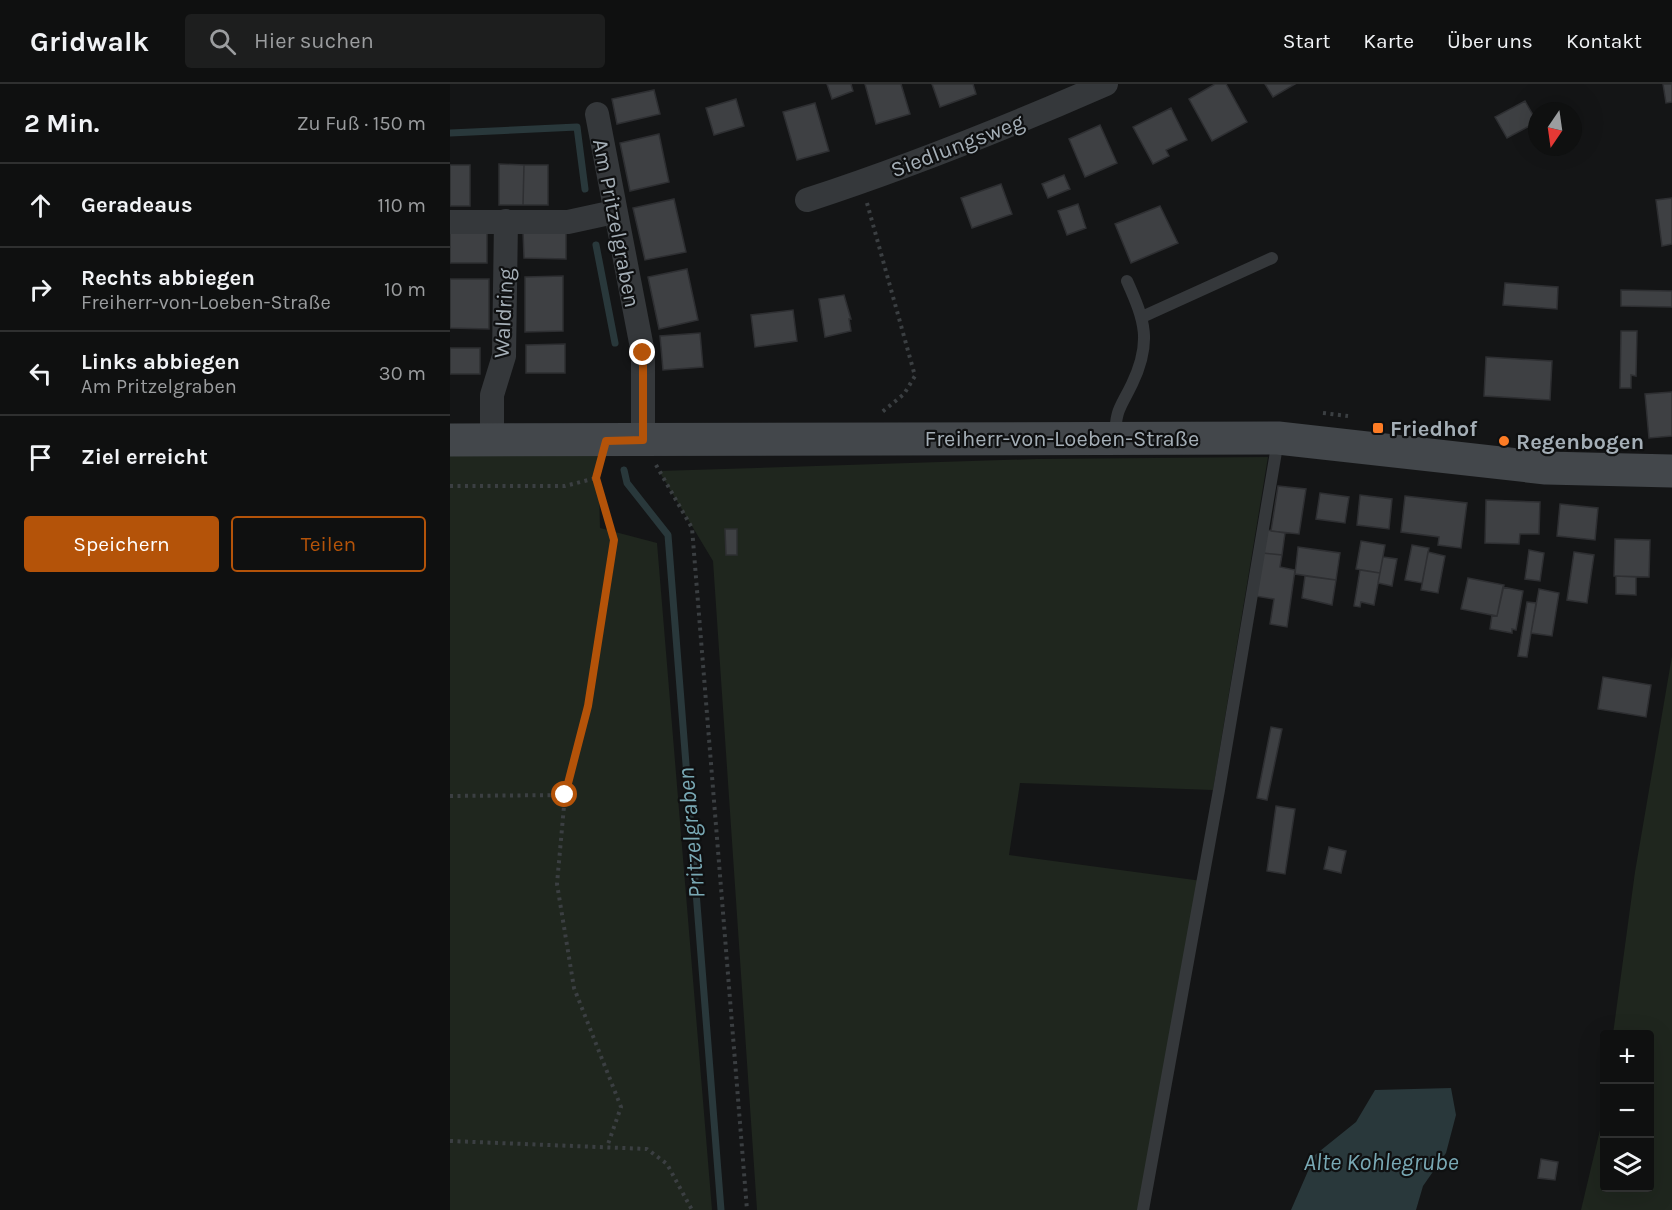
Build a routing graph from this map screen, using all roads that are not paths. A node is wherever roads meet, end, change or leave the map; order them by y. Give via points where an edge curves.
1 (1106, 84) edge
2 (597, 114) dead end
3 (807, 200) dead end
4 (614, 212) junction
5 (506, 221) junction
6 (450, 222) edge
7 (1272, 258) dead end
8 (1127, 281) dead end
9 (1142, 317) junction
10 (1115, 438) junction
11 (1278, 438) junction
12 (450, 440) edge
13 (492, 440) junction
14 (643, 440) junction
15 (1672, 471) edge
16 (1143, 1210) edge

1 - 3 street, Siedlungsweg via 1037,114
2 - 4 street, Am Pritzelgraben
4 - 5 street via 568,222
4 - 14 street, Am Pritzelgraben via 643,353
5 - 6 street
5 - 13 street, Waldring via 504,356 492,395
7 - 9 lane
8 - 9 lane
9 - 10 lane via 1142,358 1116,413
10 - 11 main road, Freiherr-von-Loeben-Straße
10 - 14 main road, Freiherr-von-Loeben-Straße
11 - 15 main road, Freiherr-von-Loeben-Straße via 1546,468
11 - 16 lane
12 - 13 main road, Freiherr-von-Loeben-Straße
13 - 14 main road, Freiherr-von-Loeben-Straße

